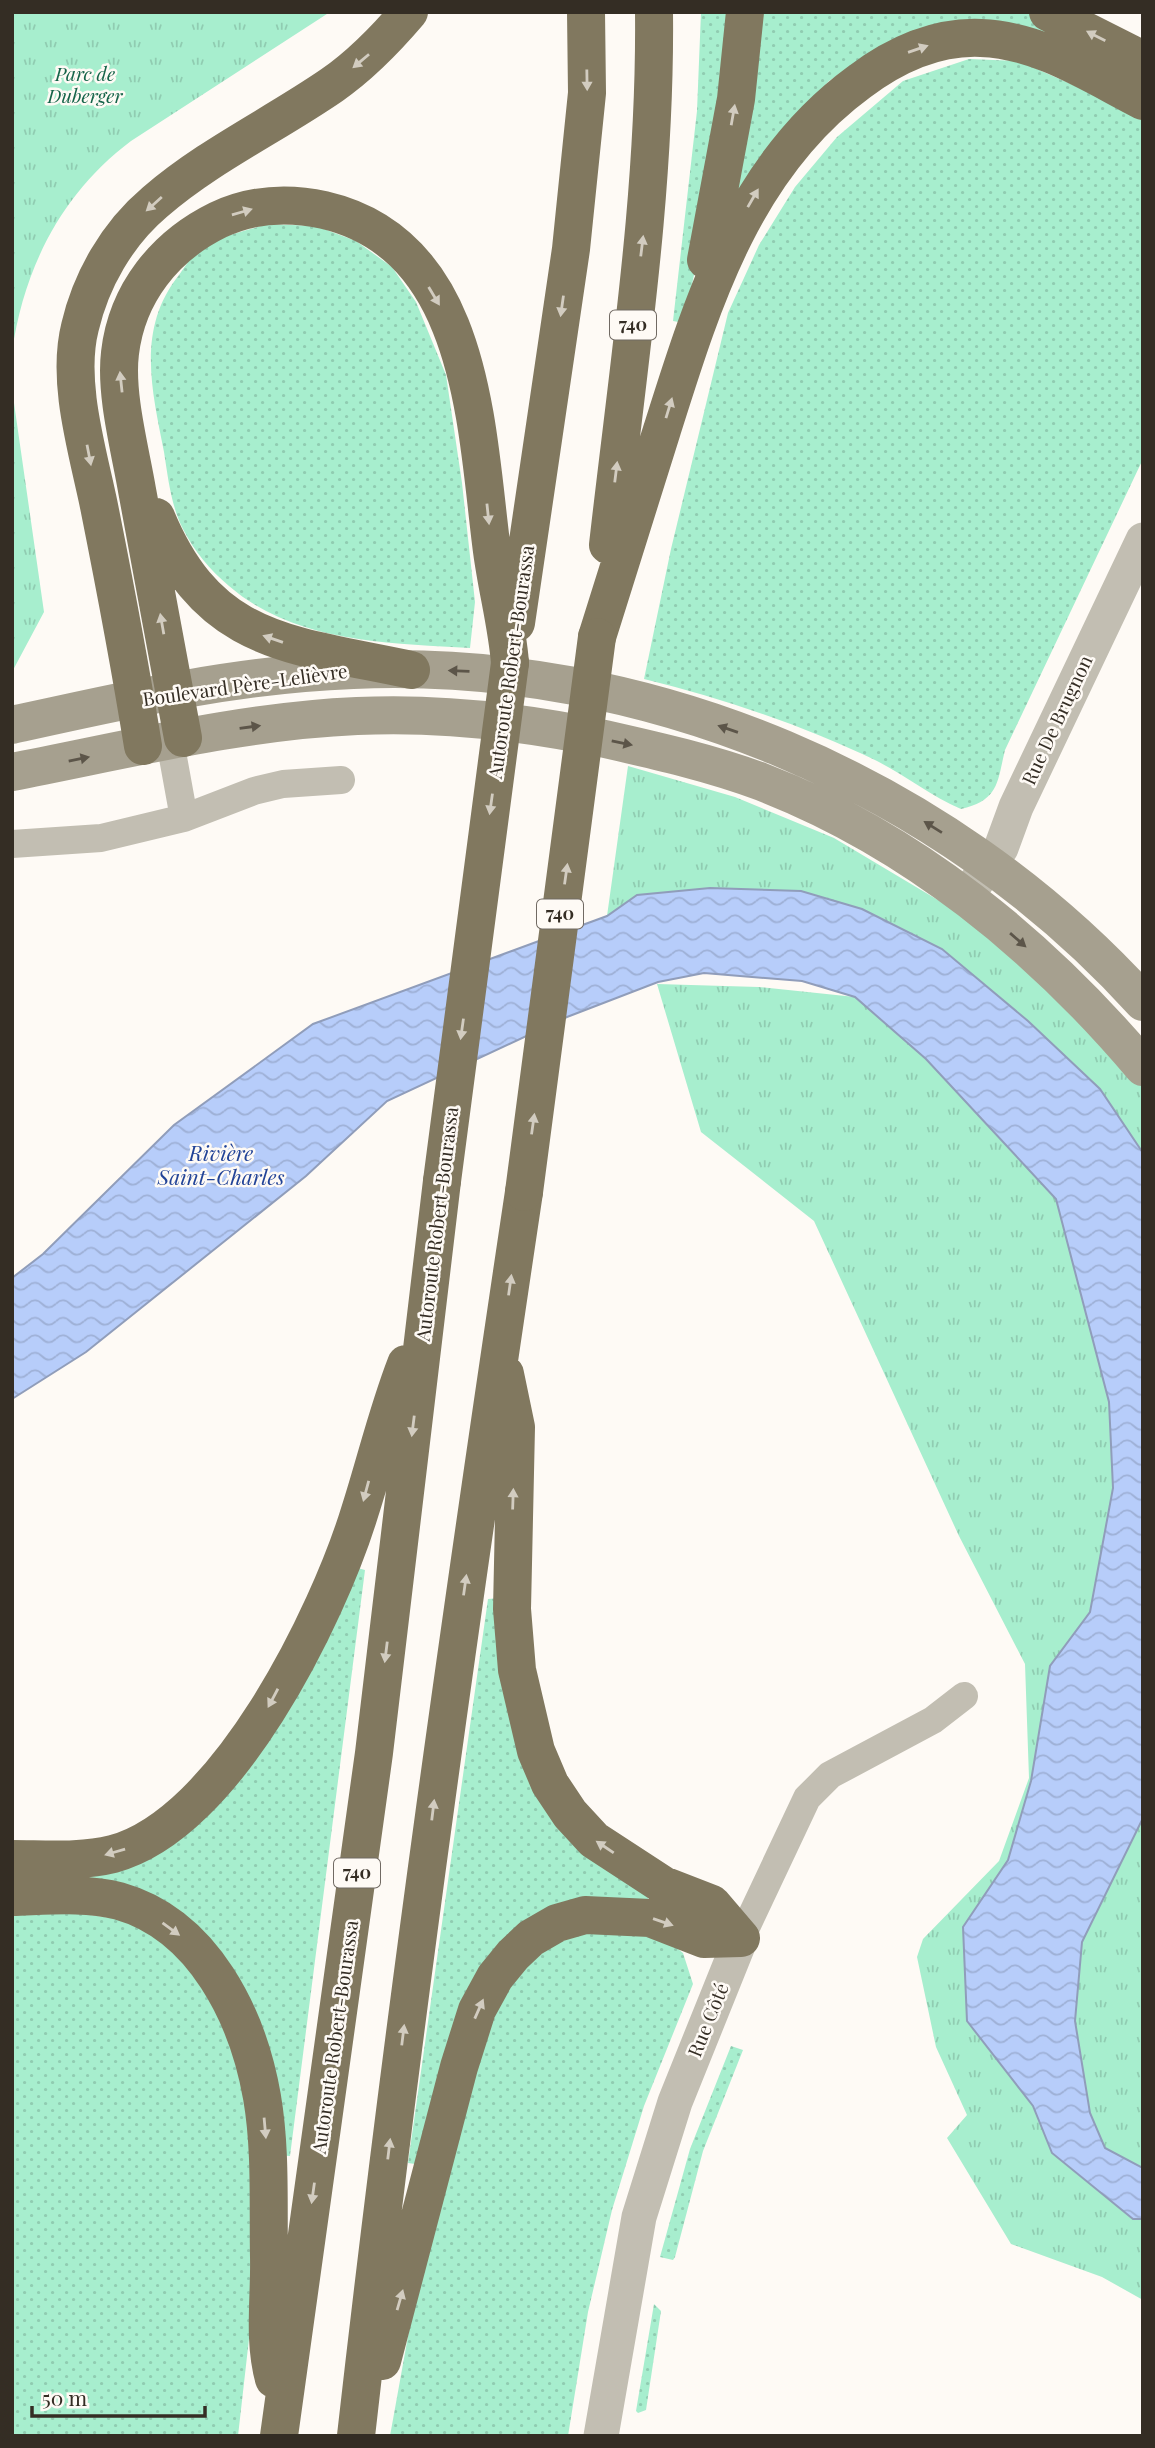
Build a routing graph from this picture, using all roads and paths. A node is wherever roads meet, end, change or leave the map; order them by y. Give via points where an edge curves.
1 (409, 12) edge
2 (586, 12) edge
3 (654, 12) edge
4 (745, 12) edge
5 (1048, 12) edge
6 (1143, 60) edge
7 (1143, 101) edge
8 (694, 327) junction
9 (130, 450) junction
10 (1143, 540) edge
11 (597, 637) junction
12 (511, 644) junction
13 (411, 670) junction
14 (174, 691) junction
15 (136, 699) junction
16 (12, 725) edge
17 (165, 742) junction
18 (12, 772) edge
19 (341, 780) dead end
20 (184, 818) junction
21 (12, 844) edge
22 (991, 863) junction
23 (966, 896) junction
24 (1143, 1002) edge
25 (1143, 1067) edge
26 (426, 1310) junction
27 (500, 1352) junction
28 (964, 1696) dead end
29 (12, 1859) edge
30 (12, 1896) edge
31 (741, 1938) junction
32 (281, 2425) edge
33 (358, 2436) edge
34 (601, 2436) edge

1 -> 15 highway via 383,43 334,84 154,202 119,239 95,281 79,330 76,390
2 -> 12 highway, Autoroute Robert-Bourassa / 740 via 587,93 571,248
11 -> 3 highway, 740 via 645,217 655,80
8 -> 4 highway via 736,99
6 -> 5 highway
8 -> 7 highway via 727,246 765,180 796,138 892,58 930,44 980,38 1017,43 1055,56
11 -> 8 highway
9 -> 12 highway via 120,378 124,333 132,304 173,248 225,217 280,205 334,213 366,226 414,265 437,298 458,343 478,420 492,553
13 -> 9 highway via 280,642 248,630 219,609 193,586 172,554
14 -> 9 highway
10 - 22 street, Rue De Brugnon
27 -> 11 highway, 740, bridge
12 -> 26 highway, Autoroute Robert-Bourassa / 740, bridge
13 - 14 main road, Boulevard Père-Lelièvre via 303,673
22 -> 13 main road, Boulevard Père-Lelièvre via 874,793 796,755 708,722 585,687 495,673
14 - 15 main road, Boulevard Père-Lelièvre
14 - 17 highway
15 - 16 main road, Boulevard Père-Lelièvre
15 - 17 highway
18 -> 17 main road
17 - 20 street
17 -> 23 main road via 322,718 405,715 572,732 673,755 760,782 884,841
19 - 20 street via 254,791
20 - 21 street via 101,838
22 - 23 street, Rue De Brugnon
22 - 24 main road, Boulevard Père-Lelièvre via 1110,966
23 -> 25 main road via 1081,998
26 -> 29 highway via 384,1421 340,1567 266,1711 230,1766 176,1822 148,1840 113,1854
26 -> 32 highway, Autoroute Robert-Bourassa / 740 via 374,1753
31 -> 27 highway via 712,1904 663,1885 594,1840 550,1784 536,1751 517,1670 512,1609 516,1427
33 -> 27 highway, 740 via 394,2103
28 - 31 street, Rue Côté via 933,1720 830,1775 807,1798
30 -> 32 highway via 106,1899 151,1915 194,1948 230,1998 249,2042 262,2098 269,2225 267,2351
33 -> 31 highway via 404,2287 459,2067 477,2010 495,1977 531,1938 556,1923 585,1915 650,1918 704,1938
31 - 34 street, Rue Côté via 671,2115 639,2217

